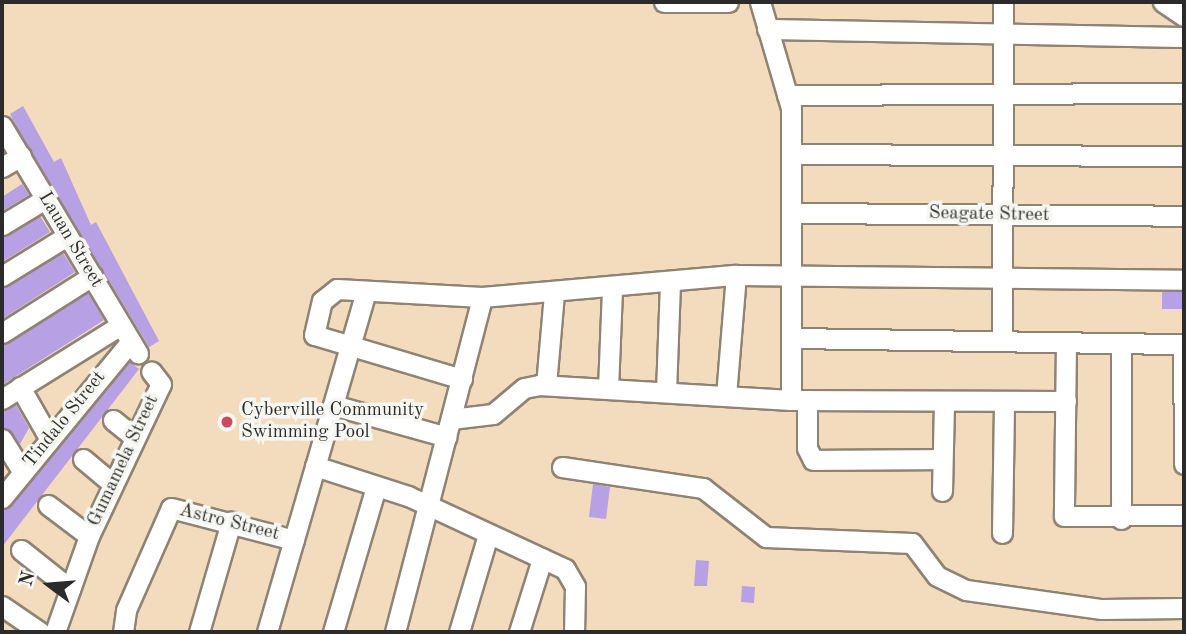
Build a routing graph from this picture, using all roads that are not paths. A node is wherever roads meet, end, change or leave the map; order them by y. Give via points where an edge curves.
1 (664, 2) edge
2 (728, 2) edge
3 (760, 2) edge
4 (1003, 2) edge
5 (1163, 2) edge
6 (1184, 16) edge
7 (767, 29) junction
8 (1000, 33) junction
9 (1184, 37) edge
10 (1001, 90) junction
11 (1184, 93) edge
12 (787, 95) junction
13 (2, 127) edge
14 (793, 154) junction
15 (1002, 155) junction
16 (21, 156) junction
17 (1184, 156) edge
18 (2, 167) edge
19 (45, 199) junction
20 (793, 213) junction
21 (1002, 215) junction
22 (1184, 216) edge
23 (2, 225) edge
24 (67, 236) junction
25 (736, 275) junction
26 (793, 275) junction
27 (2, 276) edge
28 (92, 276) junction
29 (1003, 279) junction
30 (1184, 280) edge
31 (670, 283) junction
32 (611, 290) junction
33 (366, 291) junction
34 (554, 293) junction
35 (482, 297) junction
36 (2, 332) edge
37 (1002, 337) junction
38 (793, 338) junction
39 (130, 340) junction
40 (1066, 342) junction
41 (1183, 344) edge
42 (1121, 345) junction
43 (350, 347) junction
44 (151, 371) dead end
45 (461, 379) junction
46 (547, 385) junction
47 (20, 387) junction
48 (608, 389) junction
49 (666, 393) junction
50 (726, 396) junction
51 (2, 398) edge
52 (799, 400) junction
53 (944, 401) junction
54 (1003, 401) junction
55 (1066, 401) junction
56 (333, 405) junction
57 (113, 420) dead end
58 (449, 428) junction
59 (48, 436) junction
60 (135, 438) junction
61 (2, 439) edge
62 (83, 459) dead end
63 (942, 459) junction
64 (1184, 464) edge
65 (315, 466) junction
66 (562, 467) dead end
67 (23, 472) junction
68 (113, 484) junction
69 (376, 487) junction
70 (942, 491) dead end
71 (2, 498) edge
72 (48, 505) dead end
73 (431, 509) junction
74 (1184, 515) edge
75 (1121, 519) junction
76 (231, 522) junction
77 (1002, 533) dead end
78 (488, 535) junction
79 (89, 536) junction
80 (294, 540) junction
81 (21, 550) dead end
82 (542, 559) junction
83 (70, 589) junction
84 (2, 606) edge
85 (1184, 608) edge
86 (40, 632) edge
87 (55, 632) edge
88 (123, 632) edge
89 (199, 632) edge
90 (267, 632) edge
91 (333, 632) edge
92 (395, 632) edge
93 (459, 632) edge
94 (519, 632) edge
95 (574, 632) edge

1 - 2 street
3 - 7 street
4 - 8 street
5 - 6 street
7 - 8 street
7 - 12 street
8 - 9 street
8 - 10 street
10 - 11 street
10 - 12 street
10 - 15 street
12 - 14 street
13 - 16 street, Lauan Street
14 - 15 street
14 - 20 street
15 - 17 street
15 - 21 street
16 - 18 street
16 - 19 street, Lauan Street
19 - 23 street
19 - 24 street, Lauan Street
20 - 21 street, Seagate Street
20 - 26 street
21 - 22 street, Seagate Street
21 - 29 street
24 - 27 street
24 - 28 street, Lauan Street
25 - 26 street
25 - 31 street
25 - 50 street
26 - 29 street
26 - 38 street
28 - 36 street
28 - 39 street, Lauan Street
29 - 30 street
29 - 37 street
31 - 32 street
31 - 49 street
32 - 34 street
32 - 48 street
33 - 35 street
33 - 43 street
33 - 43 street via 337,289 322,301 314,335
34 - 35 street
34 - 46 street
35 - 45 street
37 - 38 street
37 - 40 street
38 - 52 street
39 - 47 street
39 - 59 street, Tindalo Street
40 - 42 street
40 - 55 street
41 - 42 street
41 - 64 street
42 - 75 street
43 - 45 street
43 - 56 street
44 - 60 street, Gumamela Street via 161,384
45 - 58 street
46 - 48 street
46 - 58 street via 524,388 493,414
47 - 51 street
47 - 59 street
48 - 49 street
49 - 50 street
50 - 52 street
52 - 53 street
52 - 63 street via 813,460
53 - 54 street
53 - 63 street
54 - 55 street
54 - 77 street
55 - 75 street via 1064,516
56 - 58 street
56 - 65 street
57 - 60 street
58 - 73 street
59 - 67 street, Tindalo Street
60 - 68 street, Gumamela Street
61 - 67 street
62 - 68 street
63 - 70 street
65 - 69 street
65 - 80 street
66 - 85 street via 703,488 766,537 912,543 937,576 966,590 1102,609
67 - 71 street, Tindalo Street
68 - 79 street, Gumamela Street
69 - 73 street
69 - 91 street
72 - 79 street
73 - 78 street
73 - 92 street
74 - 75 street
76 - 80 street, Astro Street
76 - 88 street, Astro Street via 171,508 126,610
76 - 89 street
78 - 82 street
78 - 93 street
79 - 83 street, Gumamela Street
80 - 90 street
81 - 83 street
82 - 94 street
82 - 95 street via 565,569 575,586
83 - 87 street, Gumamela Street
84 - 86 street

